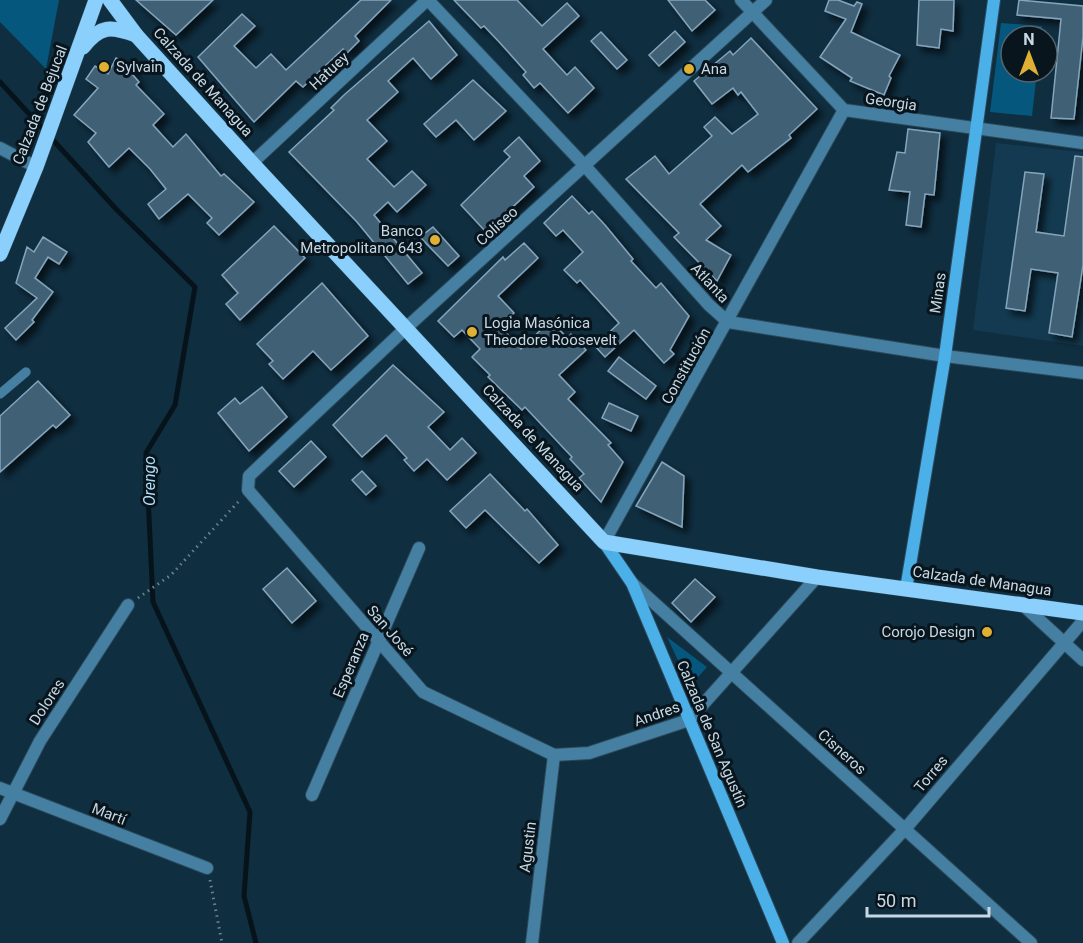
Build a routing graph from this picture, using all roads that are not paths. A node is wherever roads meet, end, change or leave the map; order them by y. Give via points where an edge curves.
1 (96, 0) edge
2 (110, 0) edge
3 (428, 0) edge
4 (741, 0) edge
5 (766, 0) edge
6 (994, 0) edge
7 (753, 12) junction
8 (136, 35) junction
9 (80, 52) junction
10 (844, 110) junction
11 (976, 130) junction
12 (1083, 143) edge
13 (0, 148) edge
14 (39, 160) junction
15 (252, 163) junction
16 (585, 166) junction
17 (0, 254) edge
18 (728, 322) junction
19 (406, 328) junction
20 (945, 356) junction
21 (26, 372) dead end
22 (1083, 373) edge
23 (0, 394) edge
24 (248, 490) joint
25 (604, 542) junction
26 (419, 548) dead end
27 (817, 577) junction
28 (632, 583) junction
29 (906, 588) junction
30 (128, 605) road end
31 (1023, 605) junction
32 (1083, 613) edge
33 (1083, 621) edge
34 (377, 640) junction
35 (1064, 642) junction
36 (1083, 660) edge
37 (732, 673) junction
38 (689, 720) junction
39 (554, 755) junction
40 (6, 791) edge
41 (312, 795) dead end
42 (0, 819) edge
43 (904, 829) junction
44 (207, 867) road end
45 (532, 943) edge
46 (783, 943) edge
47 (798, 943) edge
48 (1031, 943) edge

1 - 9 main road, Calzada de Bejucal
2 - 8 main road, Calzada de Managua
3 - 15 street, Hatuey
3 - 16 street, Atlanta
4 - 7 street, Georgia
5 - 7 street, Coliseo
6 - 11 street, Minas
7 - 10 street, Georgia
7 - 16 street, Coliseo
8 - 9 main road via 117,28 103,30 92,35
8 - 15 main road, Calzada de Managua
9 - 14 main road, Calzada de Bejucal
10 - 11 street, Georgia
10 - 18 street, Constitución
11 - 12 street, Georgia
11 - 20 street, Minas
13 - 14 street
14 - 17 main road, Calzada de Bejucal
15 - 19 main road, Calzada de Managua
16 - 18 street, Atlanta
16 - 19 street, Coliseo
18 - 20 street, Atlanta
18 - 25 street, Constitución
19 - 24 street, Coliseo via 249,476
19 - 25 main road, Calzada de Managua
20 - 22 street, Atlanta
20 - 29 street, Minas
21 - 23 lane
24 - 34 street, San José
25 - 27 main road, Calzada de Managua
25 - 28 street, Calzada de San Agustín
26 - 34 street, Esperanza
27 - 29 main road, Calzada de Managua
27 - 37 street, Andres
28 - 37 street, Cisneros
28 - 38 street, Calzada de San Agustín
29 - 31 main road, Calzada de Managua
30 - 40 street, Dolores
31 - 32 main road, Calzada de Managua
31 - 35 street
33 - 35 street, Torres
34 - 39 street, San José via 423,692
34 - 41 street, Esperanza
35 - 36 street
35 - 43 street, Torres
37 - 38 street, Andres
37 - 43 street, Cisneros
38 - 39 street, Andres via 589,753
38 - 46 street, Calzada de San Agustín
39 - 45 street, Agustin
40 - 42 street, Dolores
40 - 44 street, Martí
43 - 47 street, Torres
43 - 48 street, Cisneros

